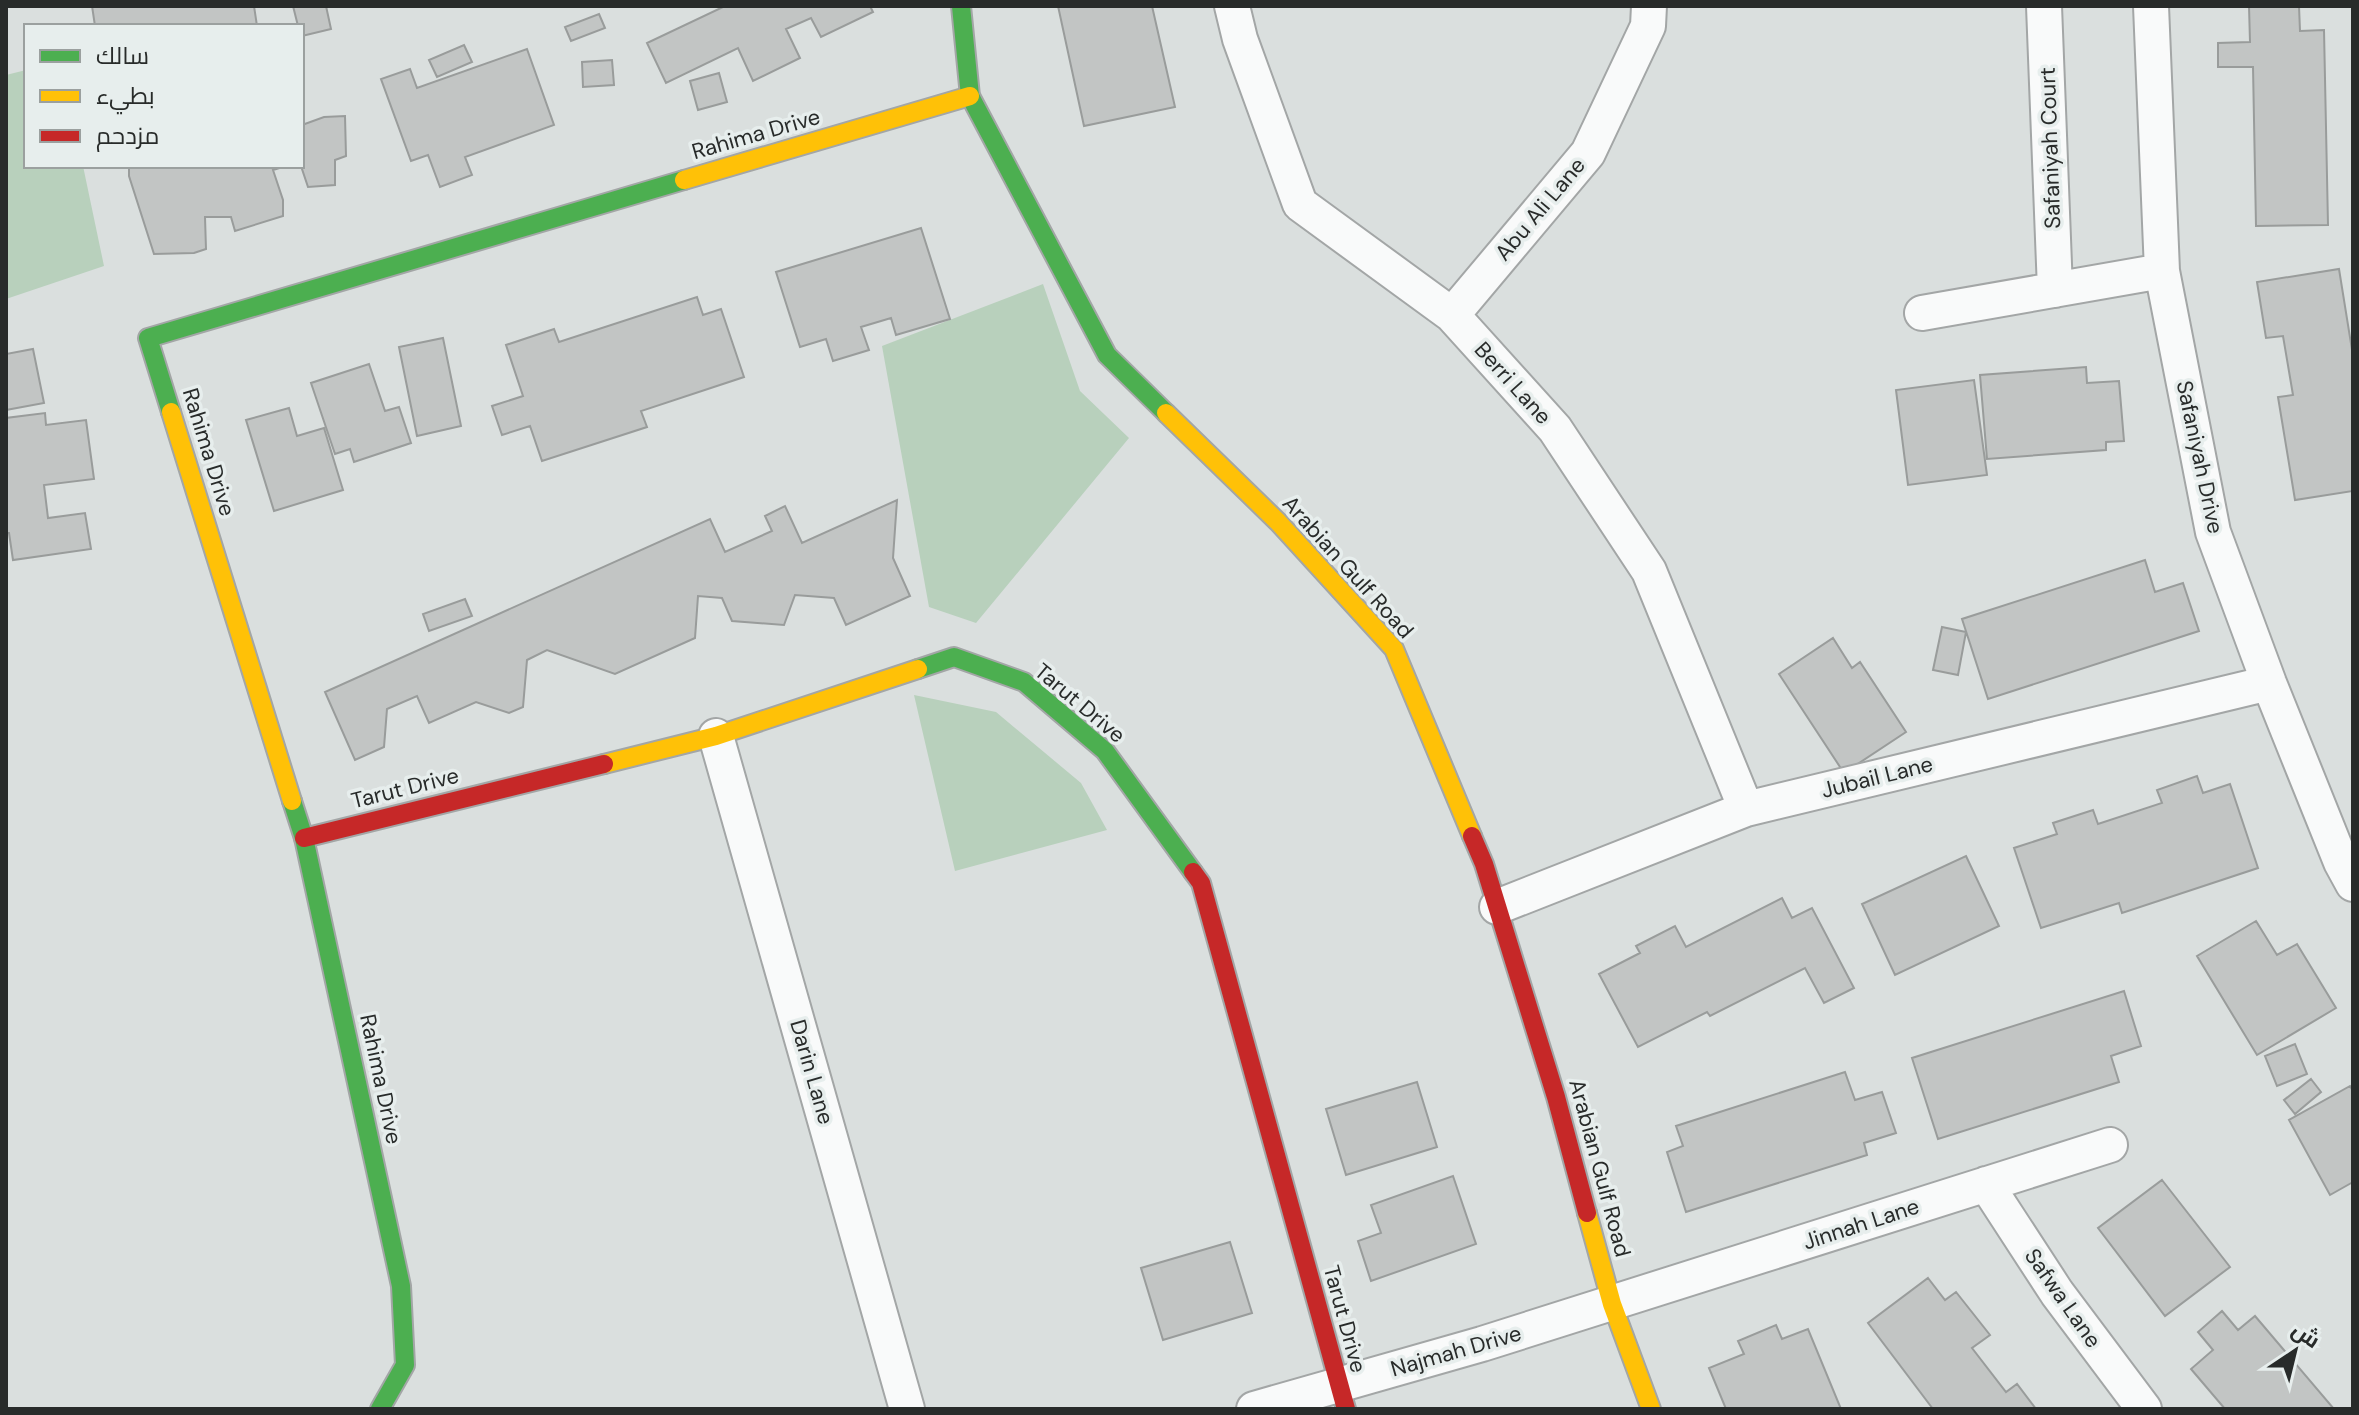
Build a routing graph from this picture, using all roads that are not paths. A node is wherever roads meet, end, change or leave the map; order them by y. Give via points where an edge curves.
1 (961, 6) edge
2 (1232, 6) edge
3 (1649, 6) edge
4 (2044, 6) edge
5 (2151, 6) edge
6 (970, 96) junction
7 (2162, 271) junction
8 (2055, 290) junction
9 (1922, 313) dead end
10 (1452, 315) junction
11 (2269, 683) junction
12 (716, 736) junction
13 (1746, 809) junction
14 (304, 838) junction
15 (2353, 884) edge
16 (1497, 907) junction
17 (2110, 1145) dead end
18 (1986, 1184) junction
19 (1612, 1304) junction
20 (1342, 1397) edge
21 (380, 1409) edge
22 (907, 1409) edge
23 (1254, 1409) edge
24 (1651, 1409) edge
25 (2144, 1409) edge

1 - 6 street, Arabian Gulf Road
2 - 10 street, Berri Lane via 1300,204
3 - 10 street, Abu Ali Lane via 1648,26 1588,153
4 - 8 street, Safaniyah Court
5 - 7 street, Safaniyah Drive
6 - 14 street, Rahima Drive via 148,338
6 - 16 street, Arabian Gulf Road via 1107,355 1278,522 1394,649
7 - 8 street
7 - 11 street, Safaniyah Drive via 2213,532
8 - 9 street
10 - 13 street, Berri Lane via 1555,429 1649,571
11 - 13 street, Jubail Lane
11 - 15 street, Safaniyah Drive
12 - 14 street, Tarut Drive
12 - 20 street, Tarut Drive via 954,657 1024,682 1105,751 1201,883
12 - 22 street, Darin Lane
13 - 16 street, Jubail Lane
14 - 21 street, Rahima Drive via 401,1286 405,1365
16 - 19 street, Arabian Gulf Road
17 - 18 street, Jinnah Lane
18 - 19 street, Jinnah Lane
18 - 25 street, Safwa Lane via 2057,1293
19 - 20 street, Najmah Drive
19 - 24 street, Arabian Gulf Road
20 - 23 street, Najmah Drive

